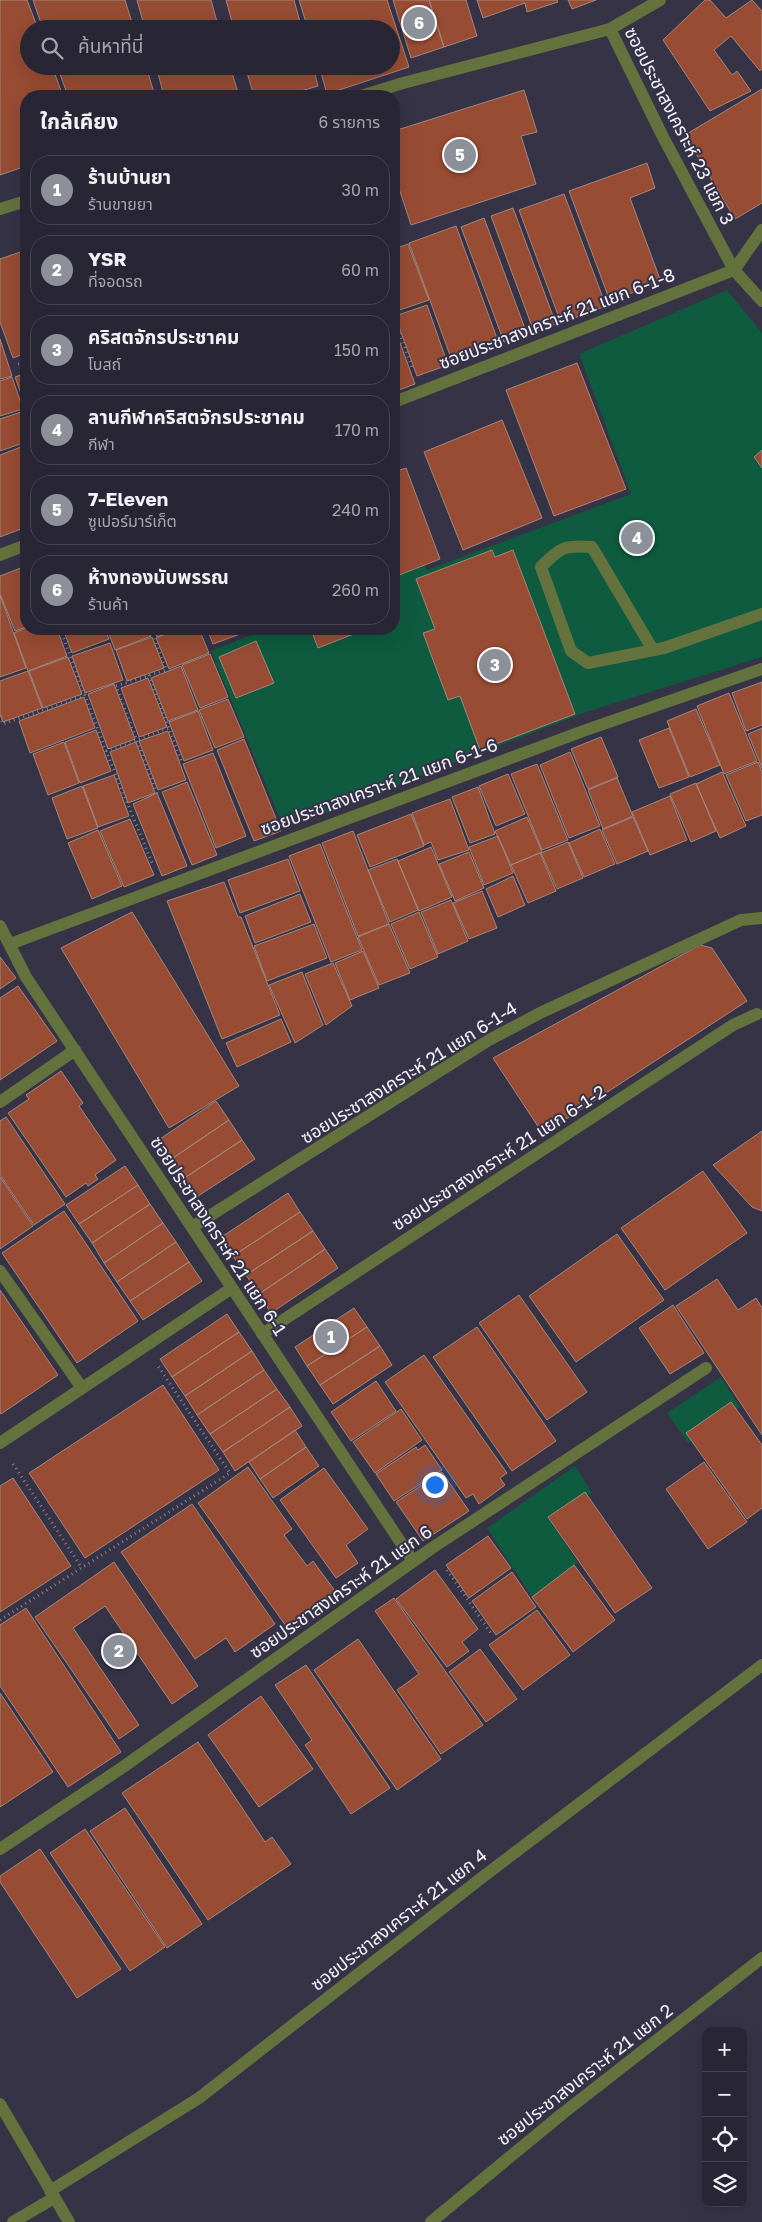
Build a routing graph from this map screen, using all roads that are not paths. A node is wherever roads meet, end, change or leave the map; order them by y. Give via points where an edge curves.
1 (660, 0) edge
2 (610, 29) junction
3 (380, 90) edge
4 (20, 203) edge
5 (0, 209) edge
6 (762, 230) edge
7 (734, 270) junction
8 (762, 301) edge
9 (400, 400) edge
10 (20, 547) edge
11 (0, 555) edge
12 (762, 614) edge
13 (653, 650) junction
14 (762, 669) edge
15 (762, 918) edge
16 (0, 926) edge
17 (10, 944) junction
18 (760, 1015) edge
19 (75, 1050) junction
20 (0, 1102) edge
21 (192, 1227) junction
22 (0, 1271) edge
23 (232, 1288) junction
24 (262, 1334) junction
25 (706, 1368) dead end
26 (82, 1388) junction
27 (0, 1443) edge
28 (414, 1561) junction
29 (762, 1665) edge
30 (0, 1849) edge
31 (762, 1958) edge
32 (0, 2104) edge
33 (52, 2194) junction
34 (13, 2222) edge
35 (69, 2222) edge
36 (431, 2222) edge

1 - 2 street
2 - 3 street, ซอยประชาสงเคราะห์ 23 แยก 3
2 - 7 street, ซอยประชาสงเคราะห์ 23 แยก 3
4 - 5 street
6 - 7 street
7 - 8 street, ซอยประชาสงเคราะห์ 23 แยก 3
7 - 9 street, ซอยประชาสงเคราะห์ 21 แยก 6-1-8
10 - 11 street
12 - 13 street
13 - 13 street via 592,547 569,545 554,553 541,567 571,651 588,662
14 - 17 street, ซอยประชาสงเคราะห์ 21 แยก 6-1-6 via 586,730
15 - 21 street, ซอยประชาสงเคราะห์ 21 แยก 6-1-4 via 741,920 489,1040
16 - 17 street, ซอยประชาสงเคราะห์ 21 แยก 6-1
17 - 19 street, ซอยประชาสงเคราะห์ 21 แยก 6-1 via 26,977
18 - 24 street, ซอยประชาสงเคราะห์ 21 แยก 6-1-2 via 733,1025
19 - 20 street
19 - 21 street, ซอยประชาสงเคราะห์ 21 แยก 6-1
21 - 23 street, ซอยประชาสงเคราะห์ 21 แยก 6-1
22 - 26 street
23 - 24 street, ซอยประชาสงเคราะห์ 21 แยก 6-1
23 - 26 street
24 - 28 street, ซอยประชาสงเคราะห์ 21 แยก 6-1
25 - 28 street, ซอยประชาสงเคราะห์ 21 แยก 6
26 - 27 street
28 - 30 street, ซอยประชาสงเคราะห์ 21 แยก 6 via 131,1761
29 - 33 street, ซอยประชาสงเคราะห์ 21 แยก 4 via 199,2098
31 - 36 street, ซอยประชาสงเคราะห์ 21 แยก 2 via 562,2114
32 - 33 street
33 - 34 street, ซอยประชาสงเคราะห์ 21 แยก 4
33 - 35 street

